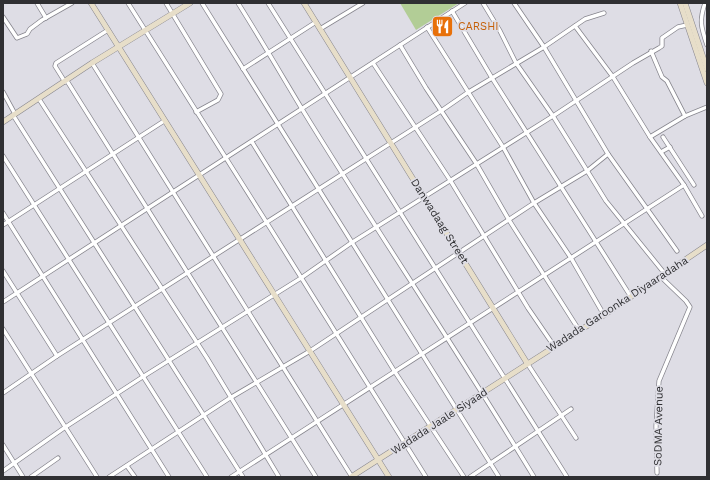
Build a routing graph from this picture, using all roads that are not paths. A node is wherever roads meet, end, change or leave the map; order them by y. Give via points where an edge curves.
1 (37, 3) edge
2 (60, 3) edge
3 (72, 3) edge
4 (91, 3) edge
5 (128, 3) edge
6 (166, 3) edge
7 (190, 3) edge
8 (202, 3) edge
9 (238, 3) edge
10 (268, 3) edge
11 (362, 3) edge
12 (465, 3) edge
13 (483, 3) edge
14 (514, 3) edge
15 (680, 3) edge
16 (685, 3) edge
17 (705, 3) edge
18 (307, 4) edge
19 (64, 8) junction
20 (452, 11) junction
21 (604, 13) dead end
22 (172, 14) junction
23 (3, 17) edge
24 (46, 18) junction
25 (316, 22) junction
26 (687, 25) junction
27 (575, 26) junction
28 (427, 27) junction
29 (320, 29) junction
30 (108, 30) junction
31 (145, 31) junction
32 (291, 37) junction
33 (400, 45) junction
34 (707, 45) edge
35 (119, 47) junction
36 (544, 47) junction
37 (651, 51) junction
38 (269, 52) junction
39 (373, 62) junction
40 (92, 63) junction
41 (516, 63) junction
42 (243, 69) junction
43 (707, 69) edge
44 (351, 76) junction
45 (612, 77) junction
46 (492, 78) junction
47 (66, 81) junction
48 (707, 83) edge
49 (3, 92) edge
50 (326, 93) junction
51 (467, 93) junction
52 (39, 99) junction
53 (576, 100) junction
54 (707, 107) edge
55 (302, 109) junction
56 (441, 111) junction
57 (196, 112) junction
58 (14, 114) junction
59 (553, 116) junction
60 (685, 116) junction
61 (164, 121) junction
62 (3, 122) edge
63 (278, 125) junction
64 (415, 128) junction
65 (527, 131) junction
66 (140, 137) junction
67 (650, 137) junction
68 (663, 137) dead end
69 (252, 142) junction
70 (392, 142) junction
71 (670, 147) junction
72 (503, 148) junction
73 (661, 152) junction
74 (608, 154) junction
75 (112, 155) junction
76 (3, 156) edge
77 (226, 158) junction
78 (367, 158) junction
79 (476, 163) junction
80 (587, 171) junction
81 (86, 172) junction
82 (343, 173) junction
83 (199, 175) junction
84 (450, 180) junction
85 (684, 185) junction
86 (694, 185) dead end
87 (561, 186) junction
88 (60, 190) junction
89 (318, 190) junction
90 (173, 192) junction
91 (425, 196) junction
92 (534, 203) junction
93 (35, 205) junction
94 (292, 206) junction
95 (146, 209) junction
96 (648, 209) junction
97 (401, 212) junction
98 (3, 213) edge
99 (702, 216) dead end
100 (509, 220) junction
101 (8, 222) junction
102 (268, 223) junction
103 (624, 223) junction
104 (3, 225) edge
105 (121, 226) junction
106 (377, 227) junction
107 (484, 235) junction
108 (241, 239) junction
109 (94, 243) junction
110 (351, 243) junction
111 (596, 243) junction
112 (707, 245) edge
113 (459, 251) junction
114 (677, 251) dead end
115 (213, 257) junction
116 (571, 258) junction
117 (70, 259) junction
118 (326, 260) junction
119 (435, 268) junction
120 (3, 271) edge
121 (188, 273) junction
122 (544, 275) junction
123 (663, 276) junction
124 (43, 277) junction
125 (301, 278) junction
126 (412, 282) junction
127 (162, 290) junction
128 (16, 293) junction
129 (519, 293) junction
130 (274, 294) junction
131 (631, 297) junction
132 (386, 299) junction
133 (3, 302) edge
134 (134, 307) junction
135 (494, 308) junction
136 (248, 311) junction
137 (604, 315) junction
138 (360, 316) junction
139 (110, 322) junction
140 (470, 323) junction
141 (3, 328) edge
142 (222, 328) junction
143 (579, 330) junction
144 (336, 332) junction
145 (447, 338) junction
146 (83, 339) junction
147 (198, 343) junction
148 (554, 346) junction
149 (310, 350) junction
150 (422, 354) junction
151 (57, 356) junction
152 (169, 360) junction
153 (527, 363) junction
154 (284, 366) junction
155 (395, 372) junction
156 (31, 374) junction
157 (144, 376) junction
158 (505, 378) junction
159 (258, 382) junction
160 (370, 389) junction
161 (4, 391) edge
162 (483, 392) junction
163 (118, 394) junction
164 (230, 398) junction
165 (344, 405) junction
166 (571, 409) dead end
167 (456, 410) junction
168 (204, 415) junction
169 (562, 416) junction
170 (319, 421) junction
171 (431, 426) junction
172 (64, 428) junction
173 (538, 432) junction
174 (179, 433) junction
175 (291, 437) junction
176 (576, 438) dead end
177 (405, 443) junction
178 (3, 445) edge
179 (516, 446) junction
180 (152, 450) junction
181 (265, 454) junction
182 (58, 458) dead end
183 (378, 460) junction
184 (15, 463) junction
185 (490, 463) junction
186 (127, 466) junction
187 (240, 471) junction
188 (3, 472) edge
189 (657, 473) dead end
190 (23, 477) edge
191 (31, 477) edge
192 (96, 477) edge
193 (109, 477) edge
194 (134, 477) edge
195 (169, 477) edge
196 (207, 477) edge
197 (231, 477) edge
198 (243, 477) edge
199 (279, 477) edge
200 (316, 477) edge
201 (352, 477) edge
202 (389, 477) edge
203 (426, 477) edge
204 (464, 477) edge
205 (470, 477) edge
206 (499, 477) edge
207 (534, 477) edge
208 (566, 477) edge

1 - 24 street
2 - 19 street
3 - 19 street
4 - 30 street
5 - 31 street
6 - 22 street
7 - 22 street
8 - 42 street
9 - 38 street
10 - 32 street
11 - 29 street
12 - 20 street
13 - 41 street
14 - 36 street
15 - 26 street
16 - 43 street
17 - 34 street via 700,18
18 - 25 street, Danwadaag Street
19 - 24 street
20 - 28 street
20 - 46 street
21 - 27 street via 585,19
22 - 31 street
22 - 57 street via 222,94 218,100
23 - 24 street via 17,38 27,34
25 - 29 street, Danwadaag Street
25 - 32 street
26 - 37 street via 673,30 662,38 662,46
26 - 48 street
27 - 36 street
27 - 45 street
28 - 33 street
28 - 51 street
29 - 44 street, Danwadaag Street
30 - 35 street
30 - 47 street via 56,63 55,66
31 - 35 street
31 - 57 street
32 - 38 street
32 - 50 street
33 - 39 street
33 - 56 street
35 - 40 street
35 - 61 street
36 - 41 street
36 - 53 street
37 - 45 street
37 - 60 street via 662,77 667,81
38 - 42 street
38 - 55 street
39 - 44 street
39 - 64 street
40 - 47 street
40 - 66 street
41 - 46 street
41 - 59 street
42 - 63 street
44 - 50 street
44 - 70 street, Danwadaag Street
45 - 53 street
45 - 67 street
46 - 51 street
46 - 65 street
47 - 52 street
47 - 75 street
49 - 58 street
50 - 55 street
50 - 78 street
51 - 56 street
51 - 72 street
52 - 58 street
52 - 81 street
53 - 59 street
53 - 74 street
54 - 60 street
55 - 63 street
55 - 82 street
56 - 64 street
56 - 79 street
57 - 77 street
58 - 62 street
58 - 88 street
59 - 65 street
59 - 80 street
60 - 67 street
61 - 66 street
61 - 83 street
63 - 69 street
63 - 89 street
64 - 70 street
64 - 84 street
65 - 72 street
65 - 87 street
66 - 75 street
66 - 90 street
67 - 73 street
68 - 71 street
69 - 77 street
69 - 94 street
70 - 78 street
70 - 91 street, Danwadaag Street
71 - 73 street
71 - 86 street
72 - 79 street
72 - 92 street
73 - 85 street
74 - 80 street
74 - 96 street
75 - 81 street
75 - 95 street
76 - 93 street
77 - 83 street
77 - 102 street
78 - 82 street
78 - 97 street
79 - 84 street
79 - 100 street
80 - 87 street
80 - 103 street
81 - 88 street
81 - 105 street
82 - 89 street
82 - 106 street
83 - 90 street
83 - 108 street
84 - 91 street
84 - 107 street
85 - 96 street
85 - 99 street
87 - 92 street
87 - 111 street
88 - 93 street
88 - 109 street
89 - 94 street
89 - 110 street
90 - 95 street
90 - 115 street
91 - 97 street
91 - 113 street, Danwadaag Street
92 - 100 street
92 - 116 street
93 - 101 street
93 - 117 street
94 - 102 street
94 - 118 street
95 - 105 street
95 - 121 street
96 - 103 street
96 - 114 street
97 - 106 street
97 - 119 street
98 - 101 street
100 - 107 street
100 - 122 street
101 - 104 street
101 - 124 street
102 - 108 street
102 - 125 street
103 - 111 street
103 - 123 street
105 - 109 street
105 - 127 street
106 - 110 street
106 - 126 street
107 - 113 street
107 - 129 street
108 - 115 street
108 - 130 street
109 - 117 street
109 - 134 street
110 - 118 street
110 - 132 street
111 - 116 street
111 - 131 street
112 - 123 street, Wadada Garoonka Diyaaradaha
113 - 119 street
113 - 135 street, Danwadaag Street
115 - 121 street
115 - 136 street
116 - 122 street
116 - 137 street
117 - 124 street
117 - 139 street
118 - 125 street
118 - 138 street
119 - 126 street
119 - 140 street
120 - 128 street
121 - 127 street
121 - 142 street
122 - 129 street
122 - 143 street
123 - 131 street, Wadada Garoonka Diyaaradaha
123 - 189 street, SoDMA Avenue via 690,307 658,386
124 - 128 street
124 - 146 street
125 - 130 street
125 - 144 street
126 - 132 street
126 - 145 street
127 - 134 street
127 - 147 street
128 - 133 street
128 - 151 street
129 - 135 street
129 - 148 street
130 - 136 street
130 - 149 street
131 - 137 street, Wadada Garoonka Diyaaradaha
132 - 138 street
132 - 150 street
134 - 139 street
134 - 152 street
135 - 140 street
135 - 153 street, Danwadaag Street
136 - 142 street
136 - 154 street
137 - 143 street, Wadada Garoonka Diyaaradaha
138 - 144 street
138 - 155 street
139 - 146 street
139 - 157 street
140 - 145 street
140 - 158 street
141 - 156 street
142 - 147 street
142 - 159 street
143 - 148 street, Wadada Garoonka Diyaaradaha
144 - 149 street
144 - 160 street
145 - 150 street
145 - 162 street
146 - 151 street
146 - 163 street
147 - 152 street
147 - 164 street
148 - 153 street, Wadada Garoonka Diyaaradaha
149 - 154 street
149 - 165 street
150 - 155 street
150 - 167 street
151 - 156 street
152 - 157 street
152 - 168 street
153 - 158 street, Wadada Jaale Siyaad
153 - 169 street, Danwadaag Street
154 - 159 street
154 - 170 street
155 - 160 street
155 - 171 street
156 - 161 street
156 - 172 street
157 - 163 street
157 - 174 street
158 - 162 street, Wadada Jaale Siyaad
158 - 173 street
159 - 164 street
159 - 175 street
160 - 165 street
160 - 177 street
162 - 167 street, Wadada Jaale Siyaad
162 - 179 street
163 - 172 street
163 - 180 street
164 - 168 street
164 - 181 street
165 - 170 street
165 - 183 street
166 - 169 street
167 - 171 street, Wadada Jaale Siyaad
167 - 185 street
168 - 174 street
168 - 187 street
169 - 173 street
169 - 176 street, Danwadaag Street
170 - 175 street
170 - 201 street
171 - 177 street, Wadada Jaale Siyaad
171 - 204 street
172 - 184 street
172 - 192 street
173 - 179 street
173 - 208 street
174 - 180 street
174 - 196 street
175 - 181 street
175 - 200 street
177 - 183 street, Wadada Jaale Siyaad
177 - 203 street
178 - 184 street
179 - 185 street
179 - 207 street
180 - 186 street
180 - 195 street
181 - 187 street
181 - 199 street
182 - 191 street
183 - 201 street, Wadada Jaale Siyaad
183 - 202 street
184 - 188 street
184 - 190 street
185 - 205 street
185 - 206 street
186 - 193 street
186 - 194 street
187 - 197 street
187 - 198 street

